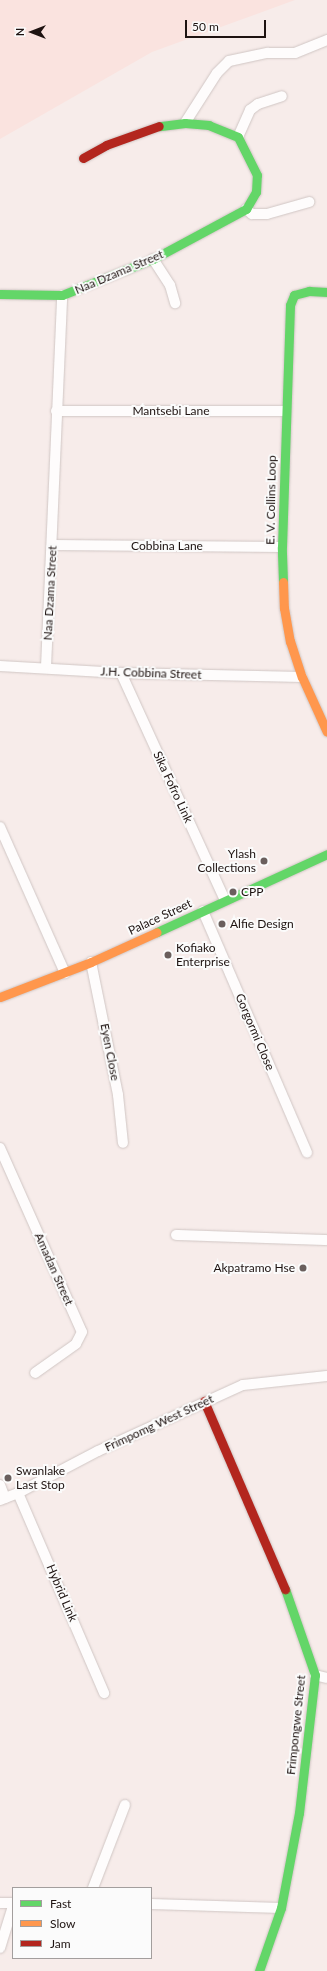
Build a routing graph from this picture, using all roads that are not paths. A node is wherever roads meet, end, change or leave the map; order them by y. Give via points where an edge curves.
1 (327, 40) edge
2 (282, 96) dead end
3 (185, 123) junction
4 (238, 137) junction
5 (83, 158) dead end
6 (309, 202) dead end
7 (246, 209) junction
8 (153, 259) junction
9 (327, 292) edge
10 (0, 294) edge
11 (62, 295) junction
12 (175, 303) dead end
13 (56, 411) junction
14 (286, 411) junction
15 (53, 545) junction
16 (282, 547) junction
17 (0, 666) edge
18 (46, 667) junction
19 (121, 673) junction
20 (302, 677) junction
21 (323, 714) edge
22 (327, 732) edge
23 (0, 827) edge
24 (327, 854) edge
25 (225, 900) junction
26 (203, 911) junction
27 (91, 962) junction
28 (65, 973) junction
29 (0, 997) edge
30 (123, 1143) dead end
31 (0, 1148) edge
32 (307, 1153) dead end
33 (176, 1235) dead end
34 (327, 1240) edge
35 (35, 1373) dead end
36 (327, 1376) edge
37 (204, 1401) junction
38 (0, 1485) edge
39 (18, 1493) junction
40 (3, 1499) edge
41 (315, 1676) junction
42 (327, 1678) edge
43 (104, 1693) dead end
44 (125, 1805) dead end
45 (93, 1887) edge
46 (0, 1903) edge
47 (12, 1903) edge
48 (152, 1904) edge
49 (282, 1908) junction
50 (12, 1909) edge
51 (0, 1948) edge
52 (258, 1971) edge

1 - 3 street via 295,53 268,53 228,61 217,73
2 - 4 street via 258,104 250,110
3 - 4 street via 208,125
3 - 5 street via 135,133
4 - 7 street via 257,175 256,192
6 - 7 street via 266,214 252,214
7 - 8 street, Naa Dzama Street
8 - 11 street, Naa Dzama Street
8 - 12 street via 170,285
9 - 14 street, E. V. Collins Loop via 309,291 294,296 290,305
10 - 11 street
11 - 13 street, Naa Dzama Street
13 - 14 street, Mantsebi Lane
13 - 15 street, Naa Dzama Street
14 - 16 street, E. V. Collins Loop
15 - 16 street, Cobbina Lane
15 - 18 street, Naa Dzama Street
16 - 20 street, E. V. Collins Loop via 284,608
17 - 18 street, J.H. Cobbina Street
18 - 19 street, J.H. Cobbina Street
19 - 20 street, J.H. Cobbina Street
19 - 25 street, Sika Fofro Link
20 - 21 street, E. V. Collins Loop
21 - 22 street, E. V. Collins Loop
23 - 28 street
24 - 25 street, Palace Street
25 - 26 street, Palace Street
26 - 27 street, Palace Street
26 - 32 street, Gorgormi Close
27 - 28 street, Palace Street
27 - 30 street, Eyen Close via 118,1095
28 - 29 street, Palace Street
31 - 35 street, Amadan Street via 82,1332 76,1344
33 - 34 street
36 - 37 street, Frimpomg West Street via 243,1384
37 - 39 street, Frimpomg West Street via 98,1451
37 - 41 street, Frimpongwe Street via 290,1601
38 - 40 street
39 - 40 street, Frimpomg West Street
39 - 43 street, Hybrid Link
41 - 42 street
41 - 49 street, Frimpongwe Street via 299,1813
44 - 45 street
46 - 47 street
48 - 49 street
49 - 52 street, Frimpongwe Street
50 - 51 street

